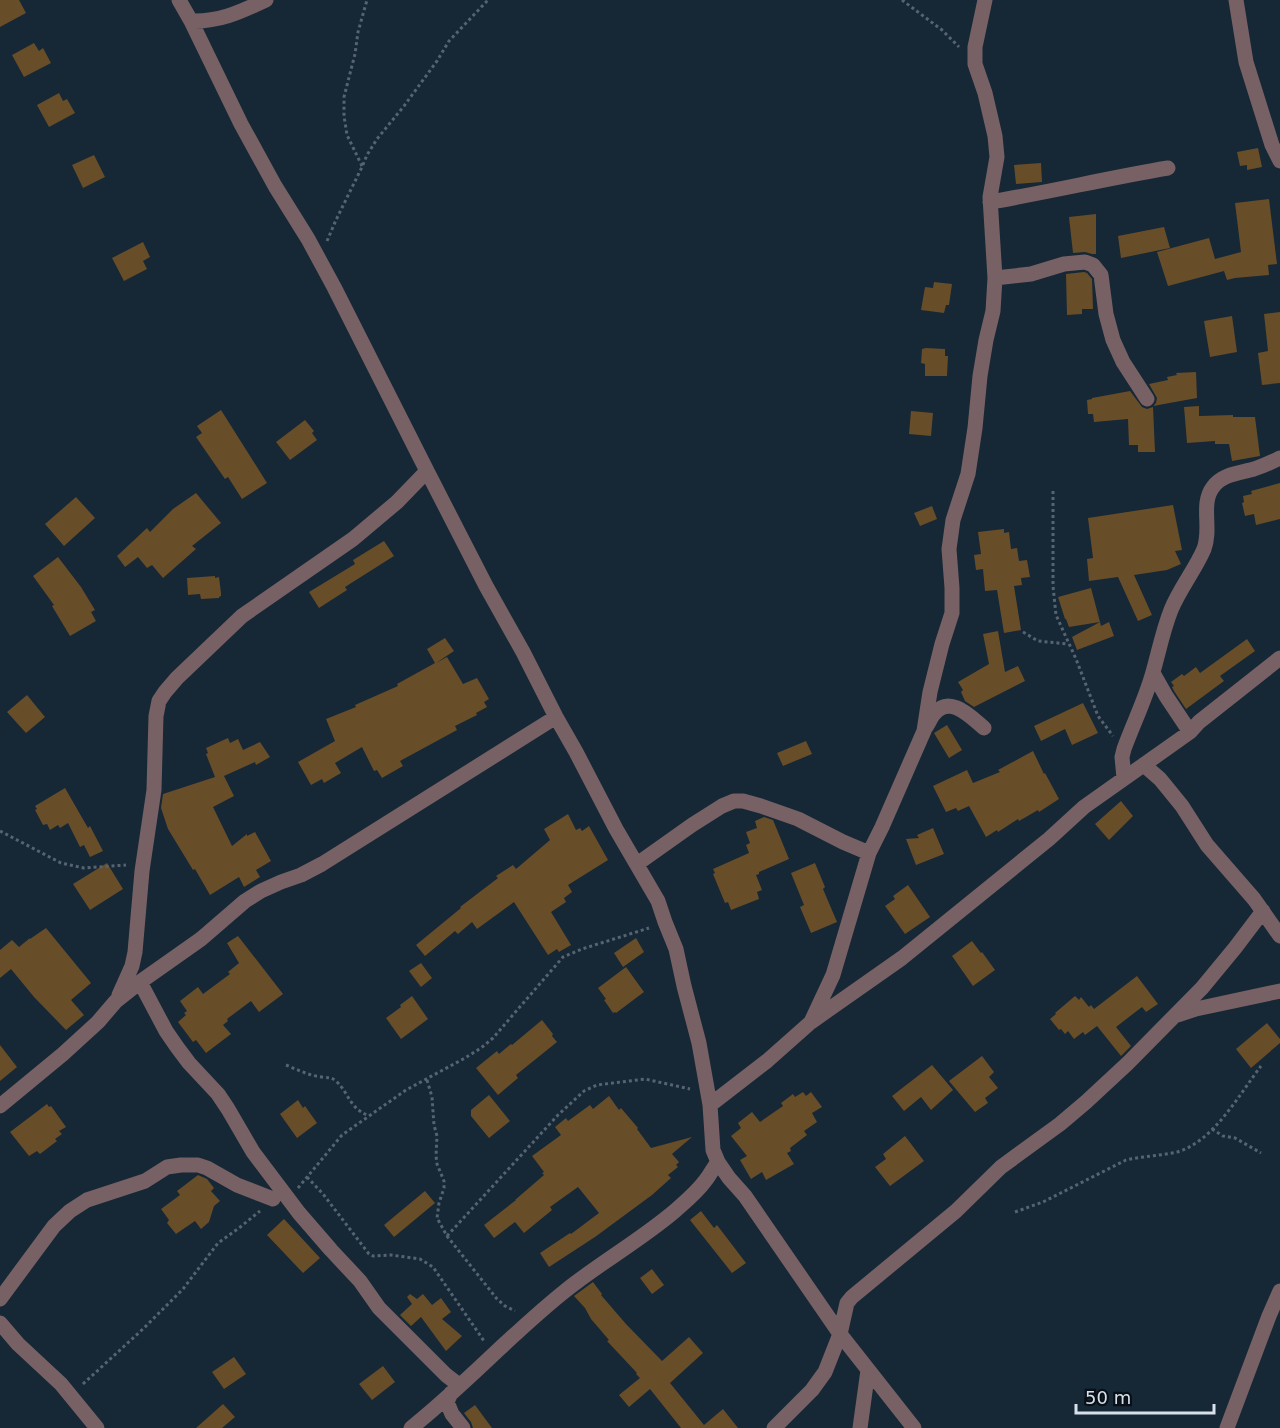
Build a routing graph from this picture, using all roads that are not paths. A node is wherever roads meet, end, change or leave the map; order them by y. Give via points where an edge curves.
1 (179, 0) edge
2 (266, 0) edge
3 (985, 0) edge
4 (1236, 0) edge
5 (191, 21) junction
6 (1280, 161) edge
7 (1168, 168) dead end
8 (990, 202) junction
9 (995, 278) junction
10 (1147, 399) dead end
11 (1280, 458) edge
12 (427, 471) junction
13 (1280, 658) edge
14 (1153, 673) junction
15 (556, 717) junction
16 (984, 728) dead end
17 (924, 730) junction
18 (1190, 732) junction
19 (1144, 765) junction
20 (1124, 778) junction
21 (869, 853) junction
22 (637, 864) junction
23 (1263, 911) junction
24 (1280, 936) edge
25 (140, 982) junction
26 (1280, 991) edge
27 (116, 1001) junction
28 (1173, 1017) junction
29 (812, 1022) junction
30 (709, 1100) junction
31 (0, 1106) edge
32 (718, 1162) junction
33 (279, 1196) junction
34 (1280, 1291) edge
35 (0, 1299) edge
36 (0, 1323) edge
37 (840, 1334) junction
38 (868, 1370) junction
39 (455, 1389) junction
40 (97, 1428) edge
41 (411, 1428) edge
42 (463, 1428) edge
43 (774, 1428) edge
44 (860, 1428) edge
45 (914, 1428) edge
46 (1227, 1428) edge

1 - 5 street
2 - 5 street via 223,19
3 - 8 street via 975,64 995,136 997,157
4 - 6 street via 1246,62
5 - 12 street
7 - 8 street
8 - 9 street
9 - 10 street via 1031,274 1064,264 1093,265 1101,275 1113,340
9 - 17 street via 968,474 953,520 949,549 952,613
11 - 14 street via 1220,480 1212,488 1207,500 1208,535 1204,549 1171,610
12 - 15 street
12 - 27 street via 360,534 242,616 159,701 154,790 132,966
13 - 18 street
14 - 18 street
14 - 20 street via 1124,749
15 - 22 street
15 - 25 street via 322,864 245,901 201,939
16 - 17 street via 962,710 949,706 934,713
17 - 21 street
18 - 19 street
19 - 20 street
19 - 23 street via 1169,790 1207,845
20 - 29 street via 902,958
21 - 22 street via 798,819 735,801
21 - 29 street via 833,975
22 - 30 street via 658,901 676,949
23 - 24 street
23 - 28 street via 1202,988
25 - 27 street
25 - 33 street via 171,1039 218,1094
26 - 28 street via 1196,1008
27 - 31 street via 63,1054
28 - 37 street via 1086,1102 1001,1167 956,1211 852,1297
29 - 30 street via 767,1061
30 - 32 street via 713,1150
32 - 37 street
32 - 39 street via 691,1197 667,1218 565,1290
33 - 35 street via 237,1185 198,1165 168,1167 145,1181 87,1200 70,1211 54,1226
33 - 39 street
34 - 46 street
36 - 40 street via 61,1384
37 - 38 street
37 - 43 street via 825,1372
38 - 44 street
38 - 45 street
39 - 41 street
39 - 42 street via 447,1402

